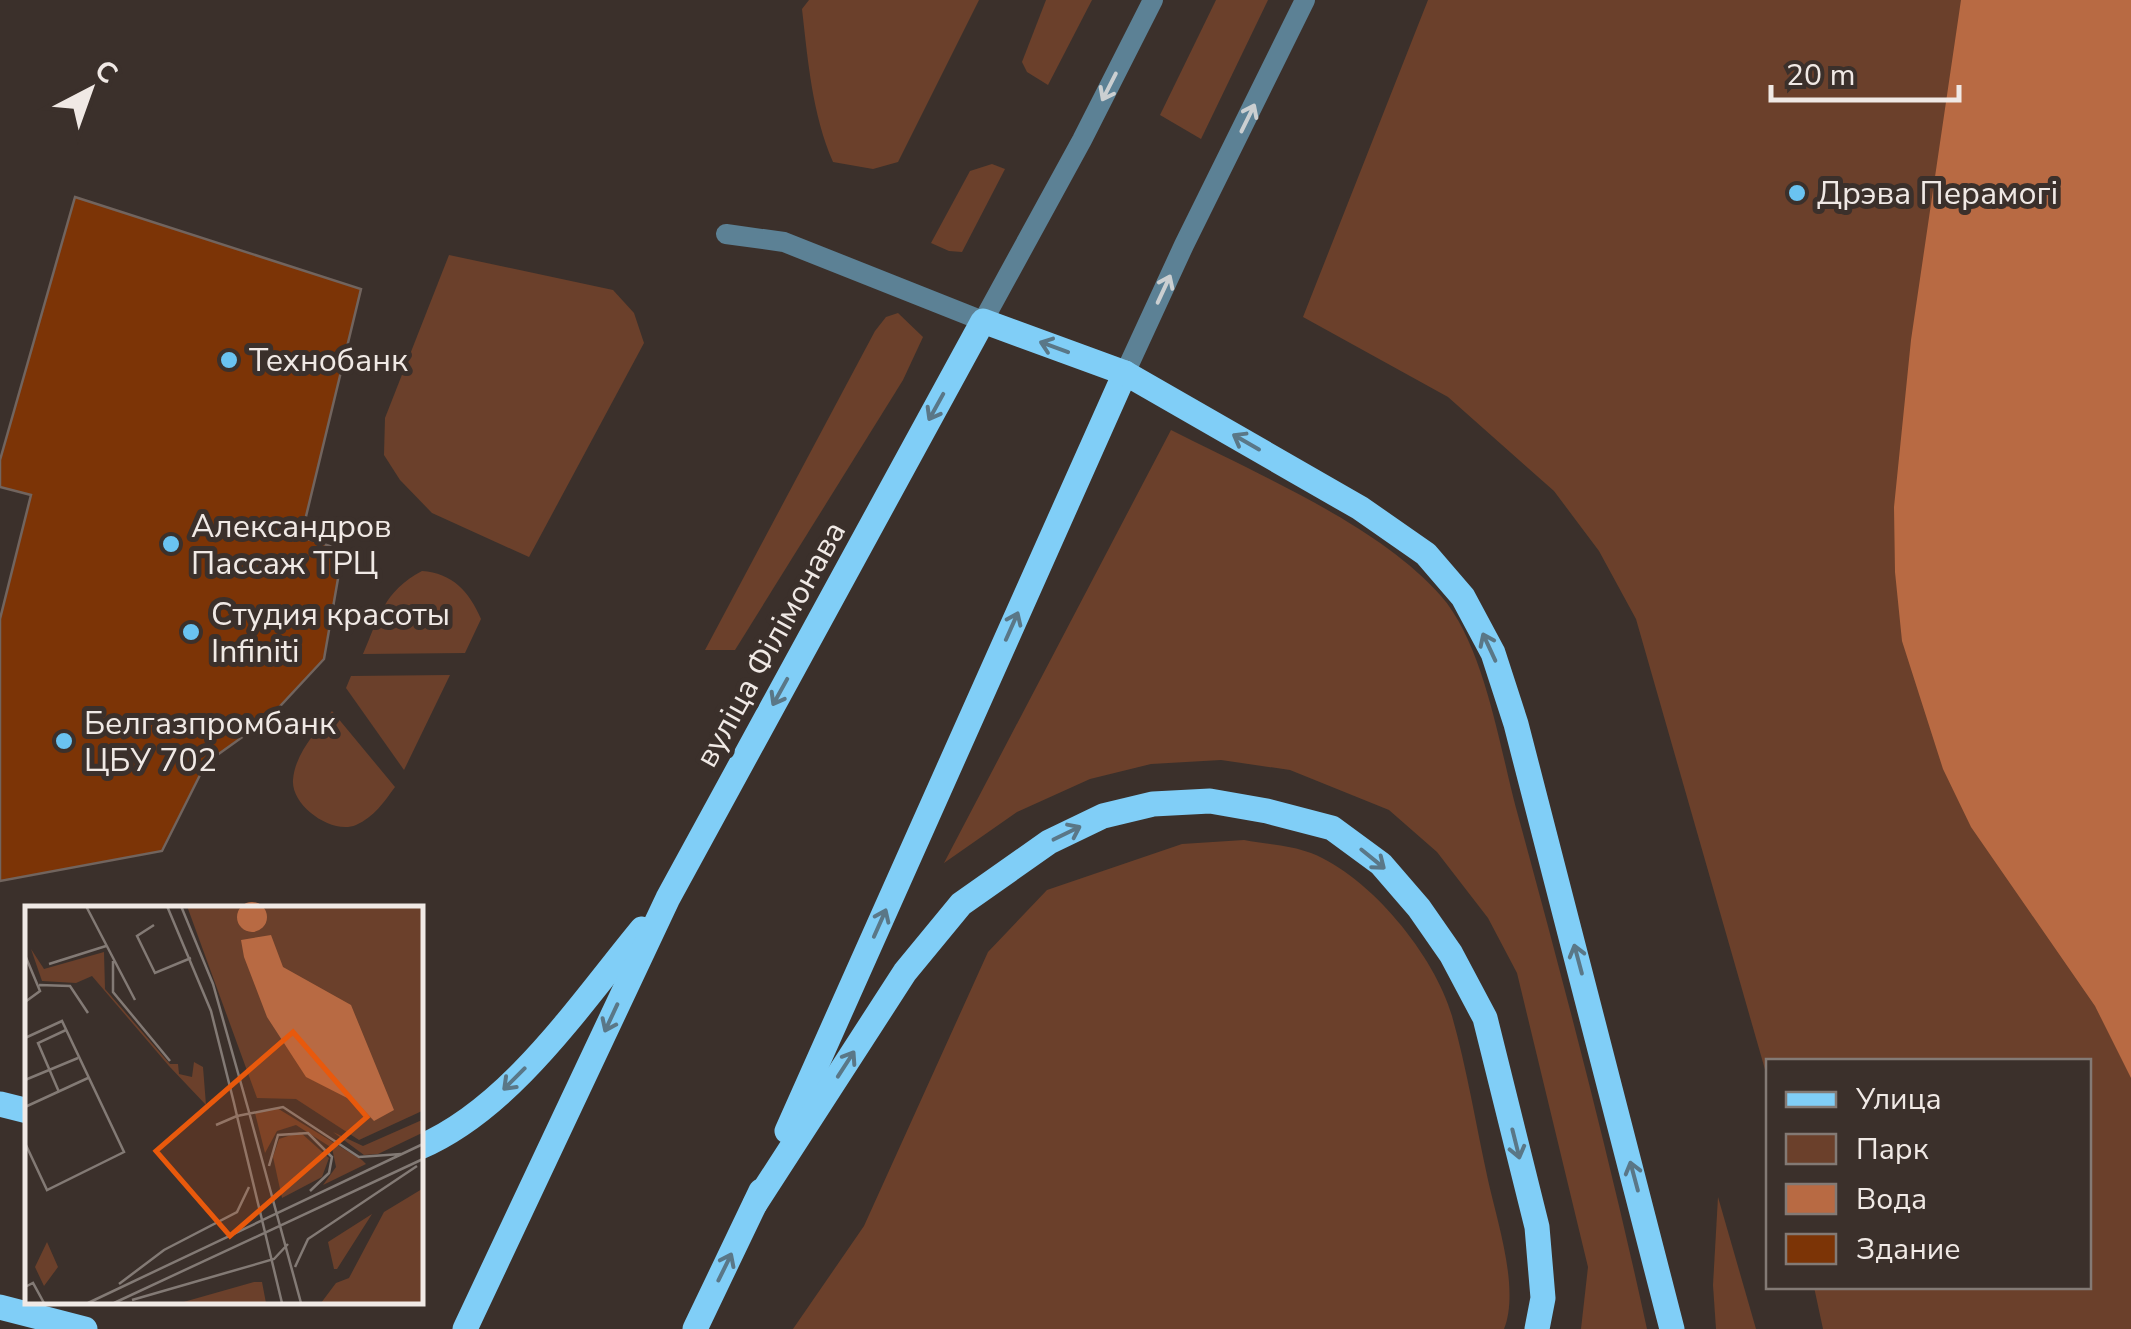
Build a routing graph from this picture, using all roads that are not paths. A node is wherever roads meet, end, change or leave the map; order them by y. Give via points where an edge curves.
1 (1152, 0) edge
2 (1304, 0) edge
3 (726, 234) dead end
4 (983, 321) junction
5 (1126, 374) junction
6 (668, 898) junction
7 (0, 1104) edge
8 (25, 1110) edge
9 (422, 1146) edge
10 (755, 1204) junction
11 (0, 1307) edge
12 (86, 1329) edge
13 (465, 1329) edge
14 (695, 1329) edge
15 (1536, 1329) edge
16 (1672, 1329) edge

1 -> 4 street, вуліца Філімонава
5 -> 2 street
3 - 4 street via 784,242
5 -> 4 main road
4 -> 6 main road, вуліца Філімонава
10 -> 5 main road
16 -> 5 main road via 1516,724 1493,653 1464,597 1426,554 1360,508
6 -> 9 main road via 513,1081 471,1118
6 -> 13 main road, вуліца Філімонава
7 - 8 main road
14 -> 10 main road
10 -> 15 main road via 905,972 962,904 1049,842 1104,816 1153,804 1210,801 1267,810 1332,828 1381,864 1451,954 1485,1018 1537,1227 1542,1298
11 - 12 main road

